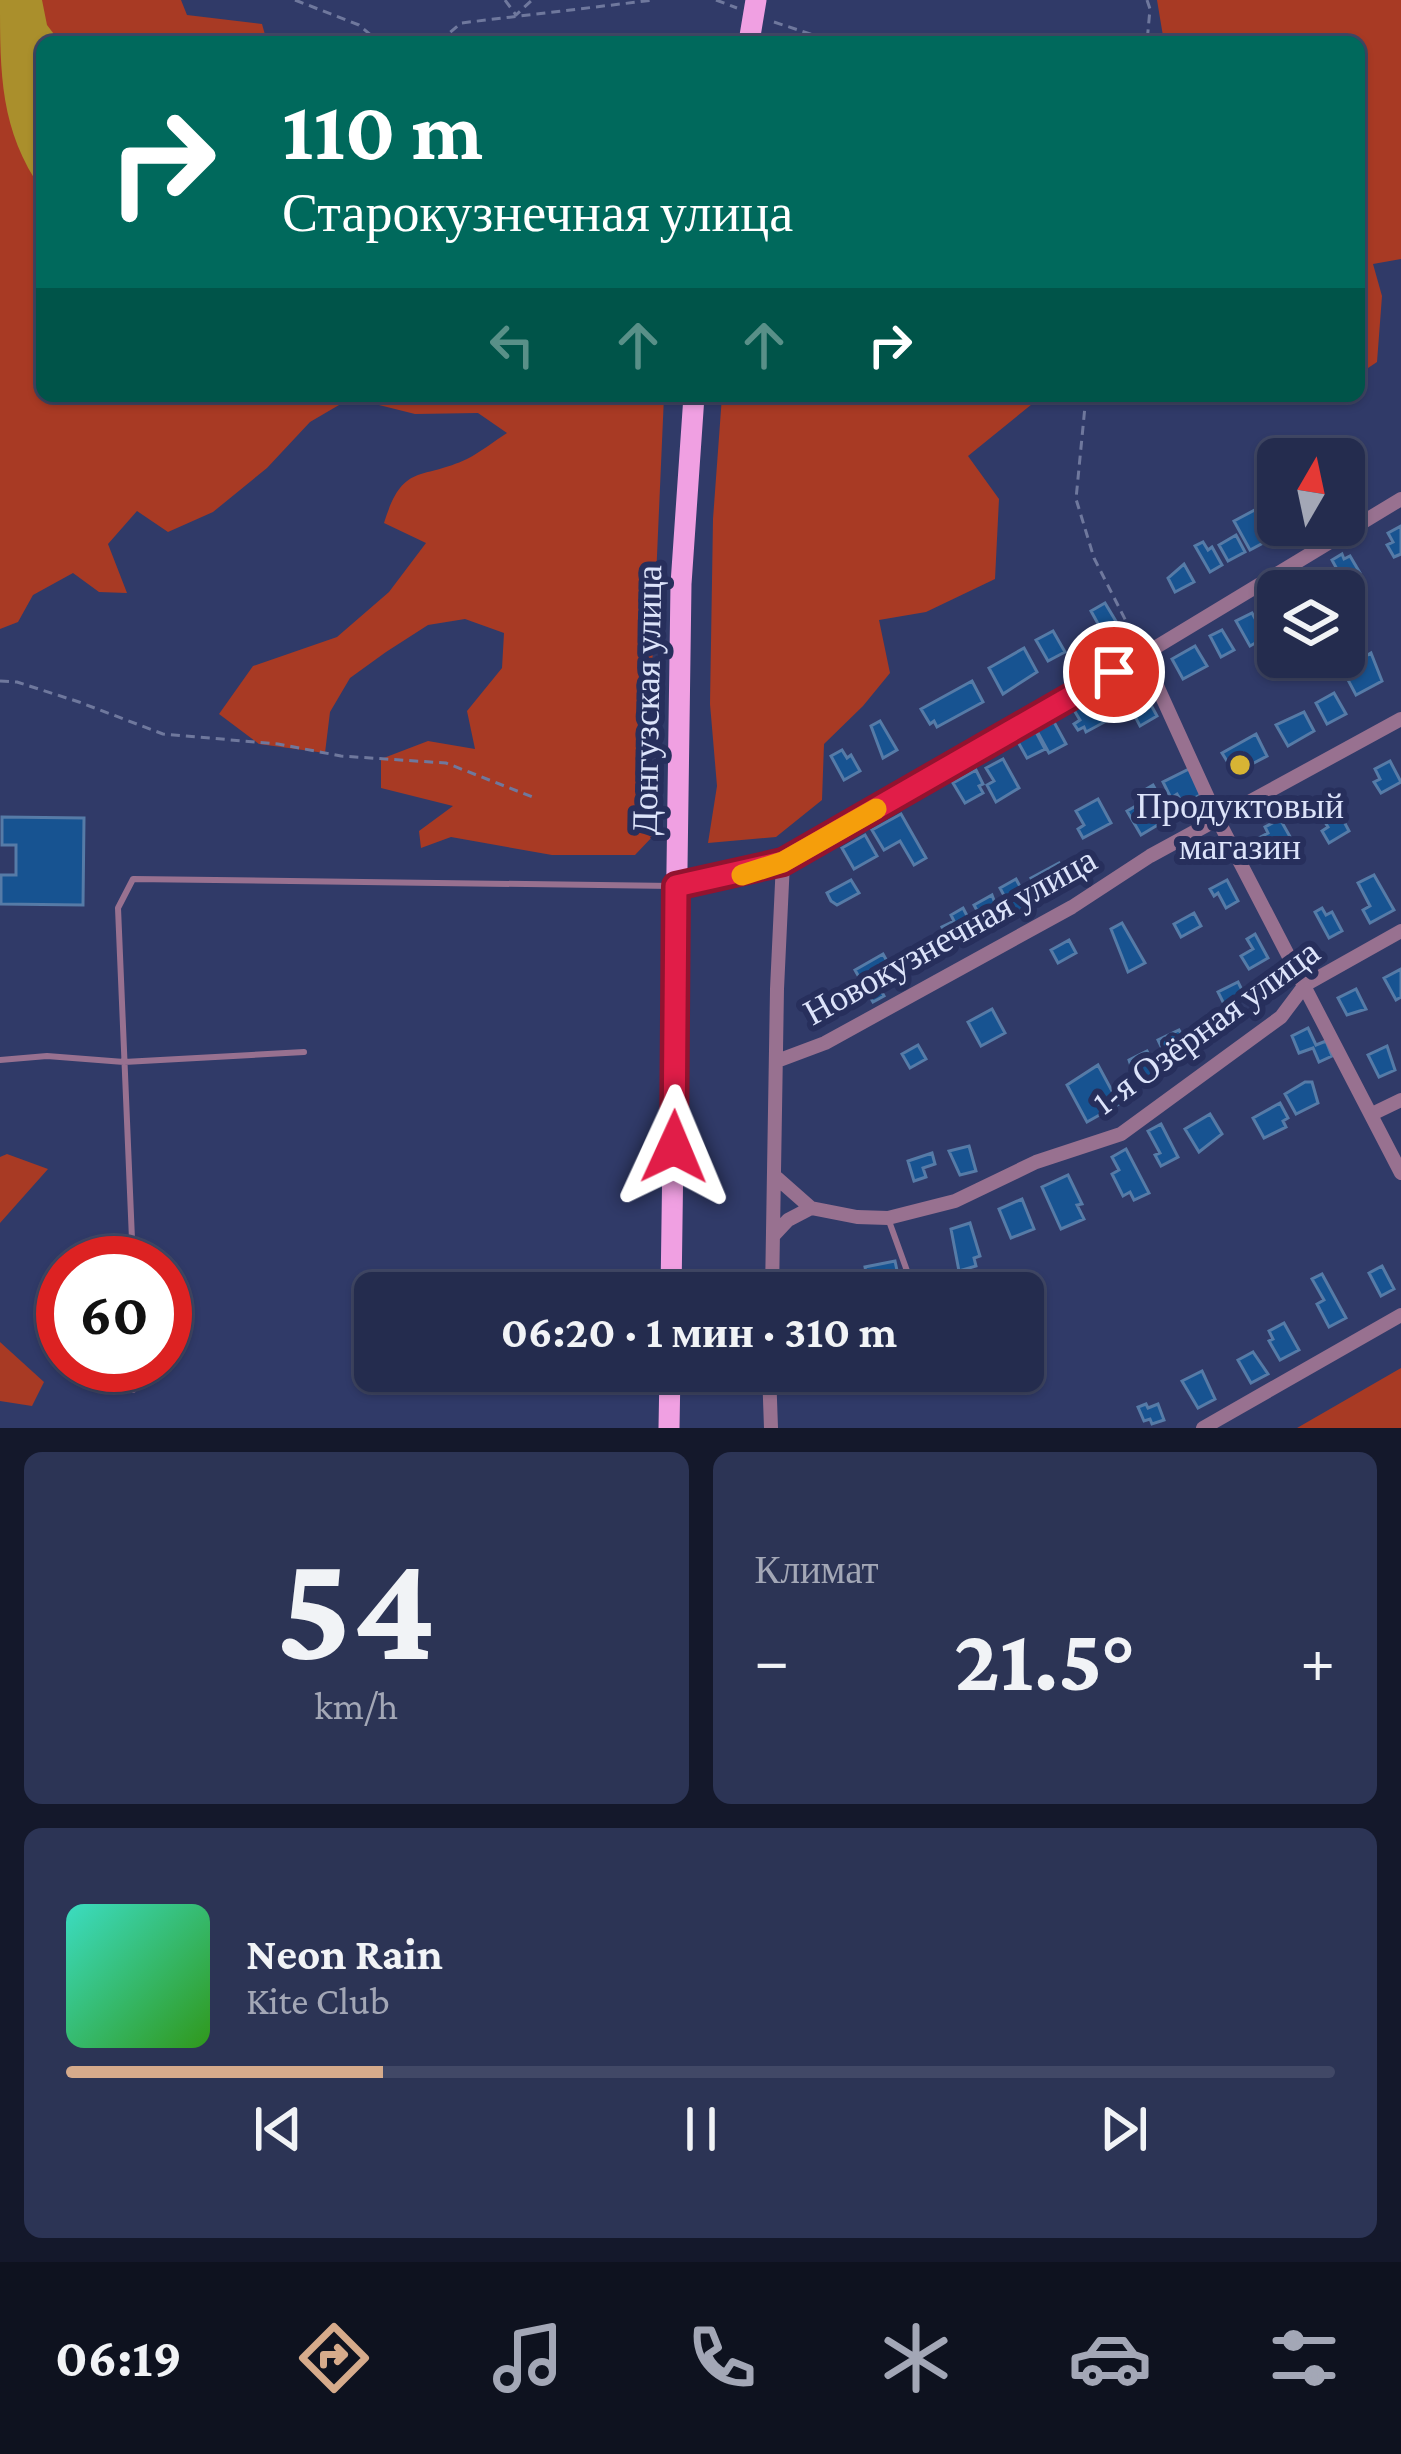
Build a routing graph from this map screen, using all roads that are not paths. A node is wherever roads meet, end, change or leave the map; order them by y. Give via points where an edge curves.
1 (694, 402) edge
2 (1401, 499) edge
3 (1143, 656) junction
4 (1401, 719) edge
5 (1218, 820) junction
6 (783, 862) junction
7 (676, 886) junction
8 (1401, 931) edge
9 (1305, 985) junction
10 (304, 1052) dead end
11 (0, 1060) edge
12 (777, 1061) junction
13 (124, 1062) junction
14 (1401, 1100) edge
15 (1372, 1114) junction
16 (1401, 1173) edge
17 (777, 1178) junction
18 (811, 1208) junction
19 (888, 1218) junction
20 (774, 1235) junction
21 (132, 1236) edge
22 (671, 1272) edge
23 (773, 1272) edge
24 (907, 1272) edge
25 (1401, 1315) edge
26 (670, 1392) edge
27 (770, 1392) edge
28 (669, 1428) edge
29 (771, 1428) edge
30 (1202, 1428) edge

1 - 7 main road, Донгузская улица
2 - 3 street
3 - 5 street
3 - 6 street
4 - 5 street, Новокузнечная улица
5 - 9 street
5 - 12 street, Новокузнечная улица via 825,1043
6 - 7 street
6 - 12 street
7 - 13 lane via 133,879 118,908
7 - 22 main road, Донгузская улица
8 - 9 street, 1-я Озёрная улица
9 - 15 street
9 - 19 street, 1-я Озёрная улица via 1281,1017 1121,1134 955,1201
10 - 13 lane
11 - 13 lane
12 - 17 street
13 - 21 lane
14 - 15 street
15 - 16 street
17 - 18 street
17 - 20 street
18 - 19 street, 1-я Озёрная улица
18 - 20 street
19 - 24 lane
20 - 23 street
25 - 30 street
26 - 28 main road
27 - 29 street

